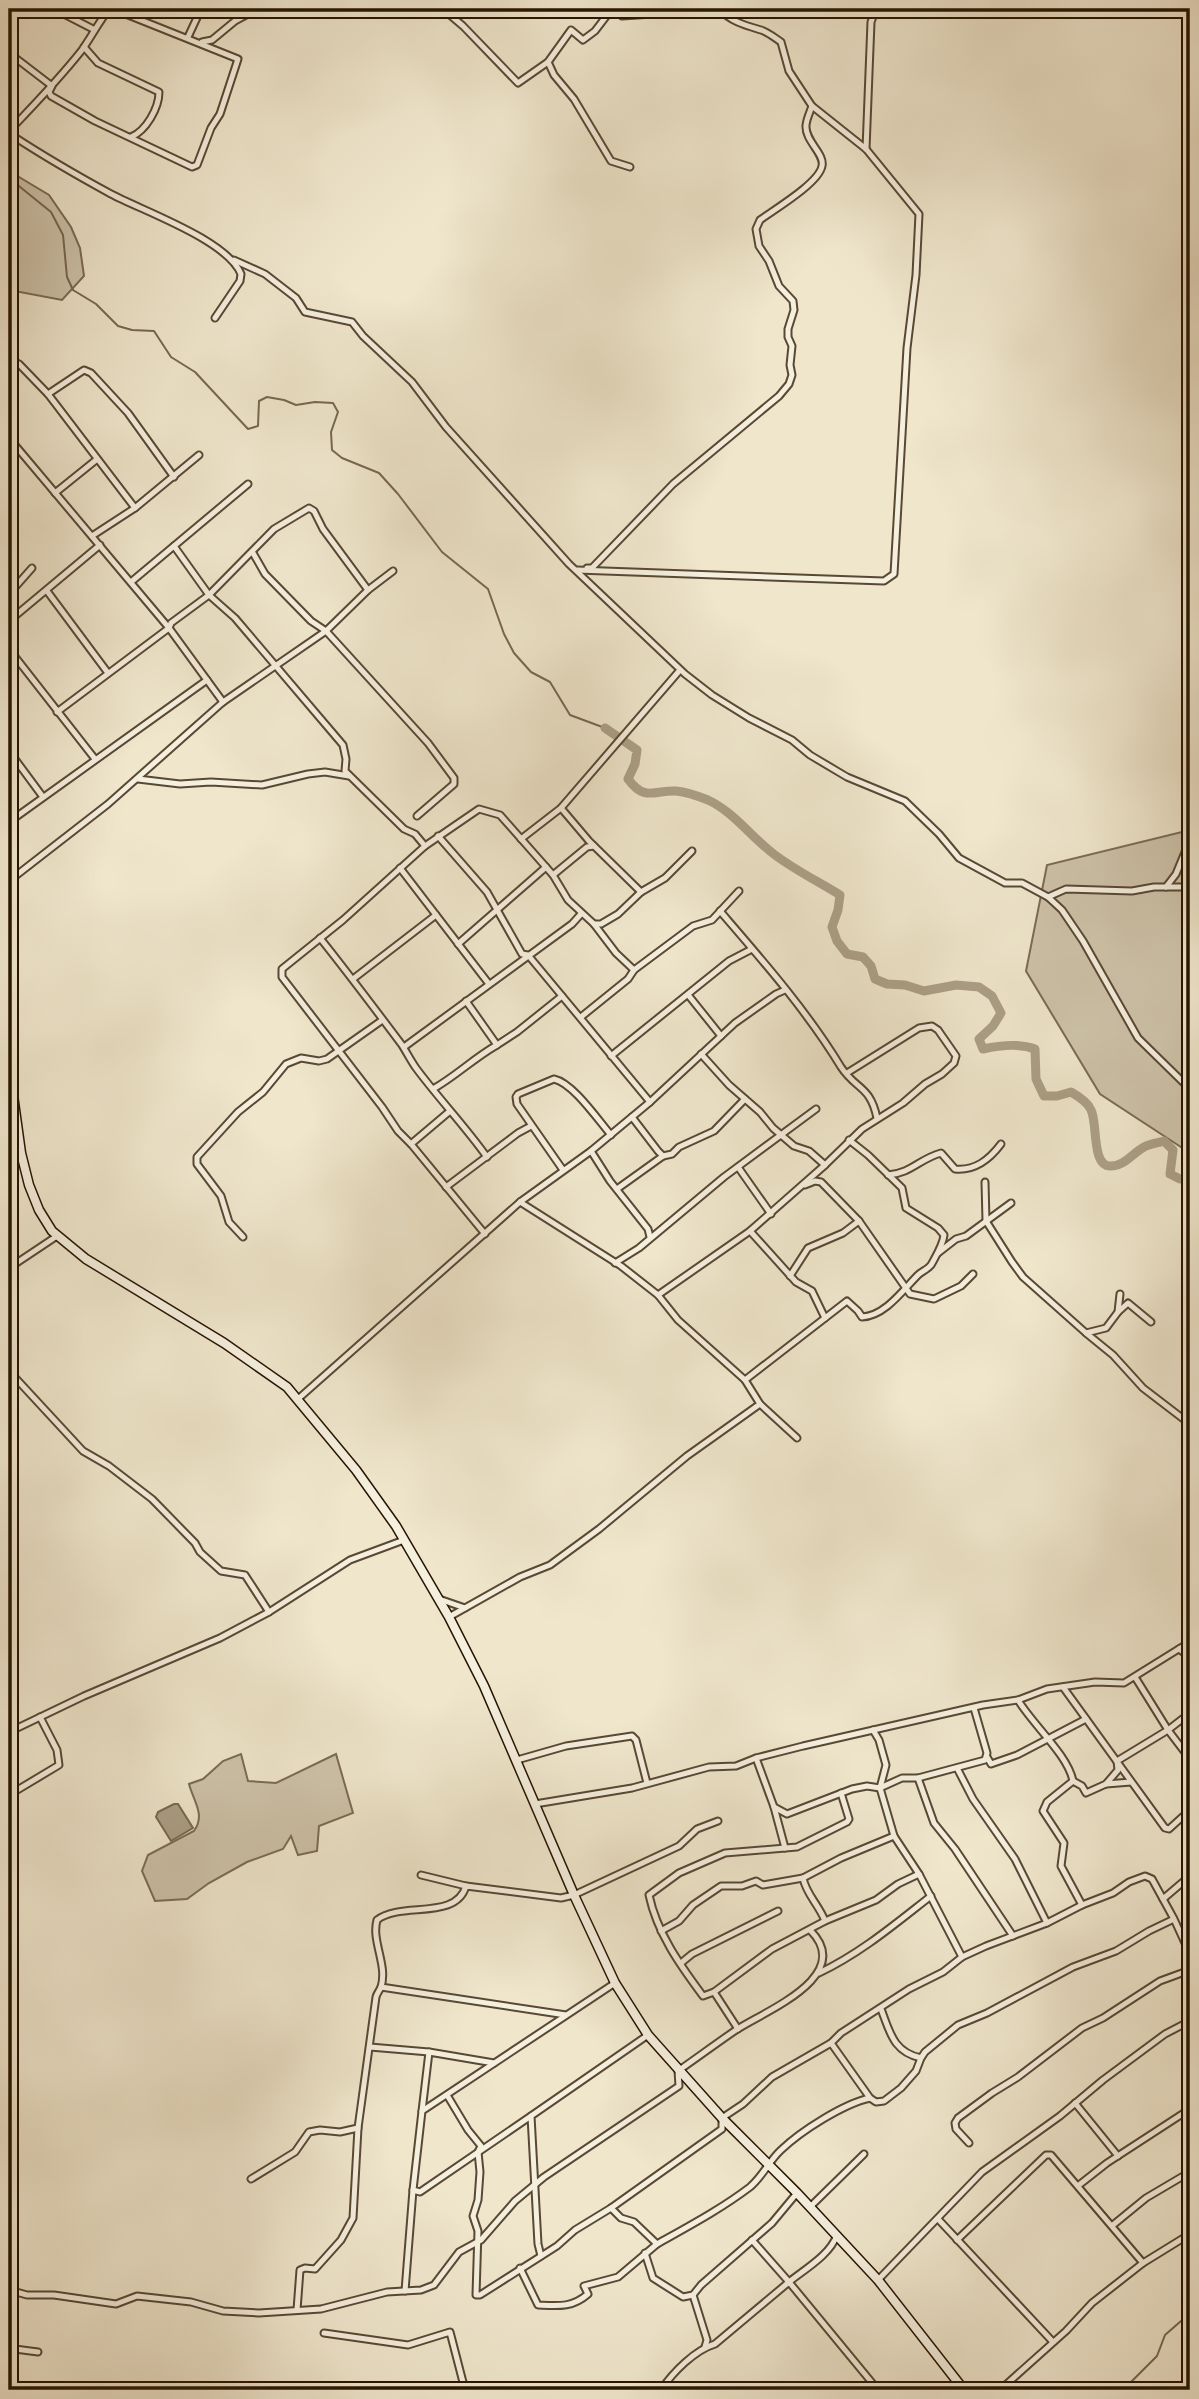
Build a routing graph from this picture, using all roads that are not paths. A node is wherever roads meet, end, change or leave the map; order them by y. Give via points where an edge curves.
1 (54, 9) edge
2 (111, 9) edge
3 (201, 9) edge
4 (257, 9) edge
5 (443, 9) edge
6 (670, 9) edge
7 (719, 9) edge
8 (876, 9) edge
9 (1174, 9) edge
10 (1190, 15) edge
11 (93, 29) junction
12 (188, 37) junction
13 (199, 42) junction
14 (84, 47) junction
15 (9, 53) edge
16 (548, 62) junction
17 (52, 86) junction
18 (813, 106) junction
19 (138, 134) junction
20 (131, 137) junction
21 (139, 142) junction
22 (866, 149) junction
23 (630, 167) dead end
24 (234, 260) junction
25 (215, 318) dead end
26 (9, 359) edge
27 (48, 394) junction
28 (9, 438) edge
29 (199, 455) dead end
30 (96, 460) junction
31 (174, 477) junction
32 (248, 484) dead end
33 (55, 493) junction
34 (135, 508) junction
35 (92, 536) junction
36 (100, 545) junction
37 (174, 547) junction
38 (253, 552) junction
39 (32, 569) dead end
40 (577, 570) junction
41 (393, 571) dead end
42 (131, 582) junction
43 (368, 590) junction
44 (47, 591) junction
45 (9, 594) edge
46 (209, 594) junction
47 (9, 621) edge
48 (169, 628) junction
49 (326, 631) junction
50 (9, 649) edge
51 (276, 667) junction
52 (680, 670) junction
53 (108, 673) junction
54 (207, 680) junction
55 (223, 702) junction
56 (57, 712) junction
57 (9, 751) edge
58 (94, 759) junction
59 (349, 776) junction
60 (138, 779) junction
61 (43, 797) junction
62 (561, 807) junction
63 (417, 816) dead end
64 (9, 822) edge
65 (438, 836) junction
66 (521, 839) junction
67 (1190, 840) edge
68 (588, 844) junction
69 (425, 846) junction
70 (692, 850) dead end
71 (546, 867) junction
72 (400, 868) junction
73 (553, 875) junction
74 (9, 881) edge
75 (1166, 887) junction
76 (1190, 887) edge
77 (739, 891) dead end
78 (641, 892) junction
79 (1048, 897) junction
80 (497, 909) junction
81 (720, 911) junction
82 (581, 914) junction
83 (436, 915) junction
84 (598, 926) junction
85 (320, 938) junction
86 (458, 943) junction
87 (752, 949) junction
88 (528, 955) junction
89 (634, 970) junction
90 (353, 979) junction
91 (489, 984) junction
92 (785, 990) junction
93 (562, 996) junction
94 (689, 996) junction
95 (466, 1001) junction
96 (581, 1017) junction
97 (382, 1021) junction
98 (721, 1036) junction
99 (497, 1045) junction
100 (404, 1047) junction
101 (339, 1051) junction
102 (701, 1054) junction
103 (611, 1056) junction
104 (9, 1066) edge
105 (847, 1073) junction
106 (433, 1089) junction
107 (1190, 1089) edge
108 (745, 1099) junction
109 (650, 1102) junction
110 (816, 1109) dead end
111 (450, 1111) junction
112 (632, 1117) junction
113 (877, 1118) junction
114 (531, 1126) junction
115 (611, 1135) junction
116 (781, 1136) junction
117 (849, 1140) junction
118 (411, 1144) junction
119 (1001, 1144) dead end
120 (591, 1151) junction
121 (21, 1153) junction
122 (663, 1156) junction
123 (487, 1157) junction
124 (9, 1160) edge
125 (825, 1165) junction
126 (738, 1167) junction
127 (563, 1170) junction
128 (888, 1175) junction
129 (985, 1182) dead end
130 (802, 1186) junction
131 (446, 1187) junction
132 (617, 1189) junction
133 (520, 1202) junction
134 (1012, 1203) dead end
135 (771, 1214) junction
136 (859, 1221) junction
137 (986, 1221) junction
138 (750, 1231) junction
139 (485, 1234) junction
140 (652, 1235) junction
141 (944, 1235) junction
142 (57, 1236) junction
143 (243, 1237) dead end
144 (956, 1239) junction
145 (936, 1255) junction
146 (9, 1258) edge
147 (615, 1263) junction
148 (11, 1266) edge
149 (973, 1274) dead end
150 (790, 1276) junction
151 (906, 1290) junction
152 (1120, 1294) dead end
153 (658, 1295) junction
154 (1118, 1312) junction
155 (825, 1318) junction
156 (1151, 1322) dead end
157 (1086, 1333) junction
158 (9, 1371) edge
159 (745, 1380) junction
160 (298, 1399) junction
161 (760, 1404) junction
162 (1190, 1424) edge
163 (797, 1438) dead end
164 (404, 1540) junction
165 (439, 1599) junction
166 (466, 1608) junction
167 (269, 1612) junction
168 (449, 1617) junction
169 (1190, 1642) edge
170 (1179, 1649) junction
171 (1190, 1657) edge
172 (1135, 1677) junction
173 (1063, 1687) junction
174 (1018, 1700) junction
175 (974, 1708) junction
176 (1190, 1713) edge
177 (40, 1717) junction
178 (1086, 1718) junction
179 (873, 1730) junction
180 (1168, 1730) junction
181 (9, 1732) edge
182 (1047, 1738) junction
183 (987, 1757) junction
184 (756, 1758) junction
185 (1190, 1759) edge
186 (517, 1760) junction
187 (1116, 1761) junction
188 (957, 1768) junction
189 (918, 1778) junction
190 (1073, 1782) junction
191 (1132, 1782) junction
192 (647, 1783) junction
193 (1106, 1784) junction
194 (880, 1788) junction
195 (1190, 1792) edge
196 (841, 1793) junction
197 (9, 1795) edge
198 (1190, 1800) edge
199 (536, 1804) junction
200 (774, 1807) junction
201 (1190, 1810) edge
202 (718, 1821) dead end
203 (894, 1836) junction
204 (785, 1848) junction
205 (919, 1874) junction
206 (421, 1875) dead end
207 (1190, 1876) edge
208 (803, 1878) junction
209 (466, 1886) junction
210 (574, 1895) junction
211 (931, 1896) junction
212 (1163, 1899) junction
213 (1082, 1905) junction
214 (778, 1911) dead end
215 (1174, 1919) junction
216 (825, 1921) junction
217 (1047, 1923) junction
218 (810, 1930) junction
219 (661, 1931) junction
220 (1013, 1936) junction
221 (1189, 1950) edge
222 (962, 1957) junction
223 (681, 1963) junction
224 (1190, 1970) edge
225 (819, 1973) junction
226 (615, 1983) junction
227 (381, 1987) junction
228 (714, 1992) junction
229 (881, 2009) junction
230 (566, 2015) junction
231 (1190, 2021) edge
232 (738, 2029) junction
233 (648, 2035) junction
234 (831, 2043) junction
235 (370, 2047) junction
236 (429, 2052) junction
237 (921, 2057) junction
238 (494, 2063) junction
239 (678, 2071) junction
240 (447, 2095) junction
241 (870, 2098) junction
242 (1074, 2103) junction
243 (1190, 2109) edge
244 (422, 2111) junction
245 (531, 2116) junction
246 (722, 2118) junction
247 (358, 2128) junction
248 (970, 2143) dead end
249 (478, 2152) junction
250 (864, 2154) dead end
251 (1118, 2157) junction
252 (770, 2165) junction
253 (1190, 2174) edge
254 (251, 2179) dead end
255 (1079, 2185) junction
256 (534, 2186) junction
257 (414, 2190) junction
258 (797, 2193) junction
259 (810, 2207) junction
260 (611, 2208) junction
261 (938, 2219) junction
262 (1113, 2225) junction
263 (1190, 2234) edge
264 (837, 2235) junction
265 (752, 2240) junction
266 (957, 2240) junction
267 (477, 2242) junction
268 (657, 2244) junction
269 (645, 2253) junction
270 (541, 2256) junction
271 (1143, 2263) junction
272 (520, 2268) junction
273 (878, 2280) junction
274 (789, 2282) junction
275 (9, 2290) edge
276 (405, 2291) junction
277 (693, 2295) junction
278 (297, 2310) junction
279 (324, 2333) dead end
280 (9, 2342) edge
281 (1053, 2342) junction
282 (705, 2347) junction
283 (38, 2352) dead end
284 (961, 2389) edge
285 (465, 2390) edge
286 (661, 2390) edge
287 (878, 2390) edge
288 (1000, 2390) edge

1 - 11 street
2 - 11 street
2 - 12 street
3 - 12 street
4 - 13 street via 212,40
5 - 16 street via 515,82
6 - 16 street via 640,16 622,16 611,10 583,40 571,30
7 - 18 street via 747,28 781,42 789,71
8 - 22 street via 871,22
9 - 10 street
11 - 14 street
12 - 13 street
13 - 21 street via 238,59 199,162 192,167
14 - 17 street
14 - 19 street via 98,63 159,92 149,120
15 - 17 street
16 - 23 street via 611,161
17 - 20 street via 51,96
17 - 24 street via 12,128 13,136
18 - 22 street
18 - 40 street via 807,137 822,167 815,179 760,220 756,229 759,246 779,286 793,301 788,329 792,346 789,384 673,484 592,568
19 - 20 street
19 - 21 street
20 - 21 street
22 - 40 street via 919,214 894,574 884,581
24 - 25 street via 240,282
24 - 40 street via 265,274 296,298 305,312 352,321 412,382 446,427
26 - 27 street
27 - 30 street
27 - 31 street via 84,370 92,373 128,413
28 - 33 street
29 - 31 street
30 - 33 street
30 - 34 street
31 - 34 street
32 - 37 street
33 - 35 street
34 - 35 street
35 - 36 street
36 - 42 street
36 - 44 street
37 - 42 street
37 - 46 street
38 - 43 street via 280,525 312,508
38 - 46 street
38 - 49 street via 265,574
39 - 45 street
40 - 52 street
41 - 43 street
42 - 48 street
43 - 49 street
44 - 47 street
44 - 53 street
46 - 48 street
46 - 51 street
48 - 53 street
48 - 54 street
49 - 51 street
49 - 63 street via 454,778 454,784
50 - 56 street
51 - 55 street
51 - 59 street via 343,745
52 - 62 street
52 - 79 street via 712,695 838,772 905,802 959,858 1005,883 1022,883
53 - 56 street
54 - 55 street
54 - 58 street
55 - 60 street
56 - 58 street
57 - 61 street
58 - 61 street
59 - 60 street via 325,772 262,785
59 - 69 street
60 - 74 street
61 - 64 street
62 - 66 street
62 - 68 street
65 - 66 street via 479,809 500,815
65 - 69 street
65 - 80 street
66 - 71 street
67 - 75 street
68 - 73 street
68 - 78 street
69 - 72 street
70 - 78 street via 665,878
71 - 73 street
71 - 80 street
72 - 83 street
72 - 85 street
73 - 82 street
75 - 76 street
75 - 79 street via 1066,889
77 - 81 street
78 - 84 street
79 - 107 street via 1083,941 1138,1038
80 - 86 street
80 - 88 street via 522,954
81 - 87 street
81 - 89 street
82 - 84 street
82 - 88 street
83 - 86 street
83 - 90 street
84 - 89 street
85 - 90 street
85 - 101 street via 282,969 282,978
86 - 91 street
87 - 92 street
87 - 94 street via 729,961
88 - 91 street
88 - 93 street
89 - 96 street
90 - 97 street
91 - 95 street
92 - 98 street
92 - 105 street
93 - 96 street
93 - 99 street
94 - 98 street
94 - 103 street
95 - 99 street
95 - 100 street
96 - 103 street
97 - 100 street
97 - 101 street
98 - 102 street
99 - 106 street
100 - 106 street
101 - 118 street
101 - 143 street via 319,1061 301,1058 286,1064 197,1157 197,1164 221,1196 229,1222
102 - 108 street
102 - 109 street
103 - 109 street
104 - 121 main road
105 - 113 street via 869,1095
105 - 113 street via 919,1028 932,1026 954,1051 956,1059 948,1069
106 - 111 street
108 - 116 street
108 - 122 street via 714,1130
109 - 112 street
110 - 116 street
111 - 118 street
111 - 123 street
112 - 115 street
112 - 122 street
113 - 117 street
114 - 115 street via 516,1097 554,1079 571,1089
114 - 123 street
114 - 127 street
115 - 120 street
116 - 125 street
116 - 126 street
117 - 125 street
117 - 128 street
118 - 131 street
119 - 128 street via 976,1167 966,1170 955,1169 941,1153 903,1174
120 - 127 street
120 - 132 street
121 - 124 street
121 - 142 main road via 33,1198
122 - 132 street
123 - 131 street
125 - 130 street
126 - 135 street
126 - 140 street
127 - 133 street
128 - 141 street via 902,1188 906,1208
129 - 137 street
130 - 135 street
130 - 136 street via 821,1182
131 - 139 street
132 - 140 street
133 - 139 street
133 - 147 street
134 - 137 street
135 - 138 street
136 - 150 street via 843,1234 808,1248
136 - 151 street
137 - 144 street
137 - 157 street via 1023,1277
138 - 150 street
138 - 153 street
139 - 160 street
140 - 147 street
141 - 144 street
141 - 145 street
142 - 148 street
142 - 160 main road via 86,1259 262,1368
144 - 145 street
145 - 151 street
146 - 148 street
147 - 153 street
149 - 151 street via 961,1286 934,1299
150 - 155 street via 812,1291
151 - 155 street via 869,1317 862,1317 847,1301
152 - 154 street
153 - 159 street via 678,1320
154 - 156 street via 1128,1303
154 - 157 street via 1107,1328
155 - 159 street
157 - 162 street via 1143,1388
158 - 167 street via 83,1451 152,1499 221,1571 245,1575
159 - 161 street
160 - 164 main road via 378,1499
161 - 163 street
161 - 166 street via 550,1565
164 - 165 main road
164 - 167 street via 350,1560
165 - 166 street
165 - 168 main road
166 - 168 street
167 - 177 street via 211,1643
168 - 186 main road
169 - 170 street
170 - 171 street
170 - 172 street
172 - 173 street via 1124,1683
172 - 180 street
173 - 174 street
173 - 178 street
174 - 175 street
174 - 182 street
175 - 179 street
175 - 183 street
176 - 180 street
177 - 181 street
177 - 197 street via 57,1750 59,1765
178 - 182 street
178 - 187 street
179 - 184 street
179 - 194 street via 886,1765
180 - 185 street
180 - 187 street
182 - 183 street via 991,1764
182 - 190 street
183 - 188 street
184 - 192 street
184 - 200 street
186 - 192 street via 566,1746 632,1736
186 - 199 main road
187 - 191 street
187 - 193 street via 1118,1770
188 - 189 street
188 - 217 street via 1015,1859
189 - 194 street via 902,1778
189 - 220 street via 934,1823
190 - 193 street via 1086,1793
190 - 213 street via 1047,1802 1043,1811 1064,1843 1062,1866
191 - 193 street
191 - 201 street via 1165,1828
192 - 199 street
194 - 196 street via 867,1786
194 - 203 street
195 - 198 street
196 - 200 street via 787,1814
196 - 204 street via 847,1822 797,1847
199 - 210 main road
200 - 204 street
202 - 210 street via 697,1829 679,1846
203 - 205 street
203 - 208 street
204 - 219 street via 725,1853 679,1873 649,1895
205 - 211 street
205 - 216 street via 876,1900
206 - 209 street
207 - 212 street
208 - 216 street
208 - 219 street via 721,1886
209 - 210 street via 561,1898
209 - 227 street via 456,1901 377,1920
210 - 226 main road
211 - 222 street
211 - 225 street via 873,1942
212 - 213 street via 1146,1876
212 - 215 street
213 - 217 street
214 - 223 street
215 - 221 street
215 - 237 street via 958,2025
216 - 218 street
217 - 220 street
218 - 225 street via 821,1950
218 - 228 street via 772,1949
219 - 223 street
220 - 222 street
222 - 229 street
223 - 228 street via 703,1996
224 - 248 street via 1160,1981 1082,2028 958,2118 956,2129
225 - 232 street via 793,1997
226 - 230 street
226 - 233 main road
227 - 230 street
227 - 235 street
228 - 232 street
229 - 234 street
229 - 237 street via 896,2044 905,2053
230 - 238 street
231 - 242 street via 1165,2034
232 - 239 street
233 - 239 main road
233 - 245 street
234 - 241 street
234 - 246 street via 772,2077
235 - 236 street
235 - 247 street
236 - 238 street
236 - 244 street
237 - 241 street via 901,2088 880,2103
238 - 240 street
239 - 246 main road
239 - 256 street via 679,2086
240 - 244 street
240 - 249 street via 481,2146
241 - 252 street via 829,2116 783,2148
242 - 251 street
242 - 261 street via 982,2172
243 - 251 street
244 - 257 street
245 - 249 street
245 - 256 street
246 - 252 main road
246 - 260 street via 722,2129 704,2144
247 - 254 street via 340,2133 309,2132 295,2152
247 - 278 street via 353,2218 321,2265 300,2270
249 - 257 street via 420,2192
249 - 267 street via 478,2200 473,2216
250 - 259 street
251 - 255 street
252 - 258 main road
252 - 268 street via 722,2208
253 - 262 street via 1146,2198
255 - 262 street
255 - 266 street via 1054,2157 1046,2155
256 - 267 street
256 - 270 street
257 - 276 street
258 - 259 main road
258 - 265 street
259 - 264 main road
260 - 268 street via 635,2222
260 - 270 street
261 - 266 street
261 - 273 street
262 - 271 street
263 - 271 street
264 - 273 main road
264 - 274 street via 817,2260
265 - 274 street
265 - 277 street
266 - 281 street
267 - 272 street via 476,2295
267 - 276 street via 459,2252 434,2285
268 - 269 street
269 - 272 street via 618,2277 584,2286 587,2294 562,2307 538,2305
269 - 277 street via 653,2278 683,2297
270 - 272 street
271 - 281 street via 1087,2307
273 - 284 main road
274 - 282 street via 715,2344
274 - 287 street
275 - 278 street via 116,2304 137,2296 230,2312
276 - 278 street
277 - 282 street via 707,2340
279 - 285 street via 408,2346 450,2332
280 - 283 street via 15,2349
281 - 288 street
282 - 286 street

